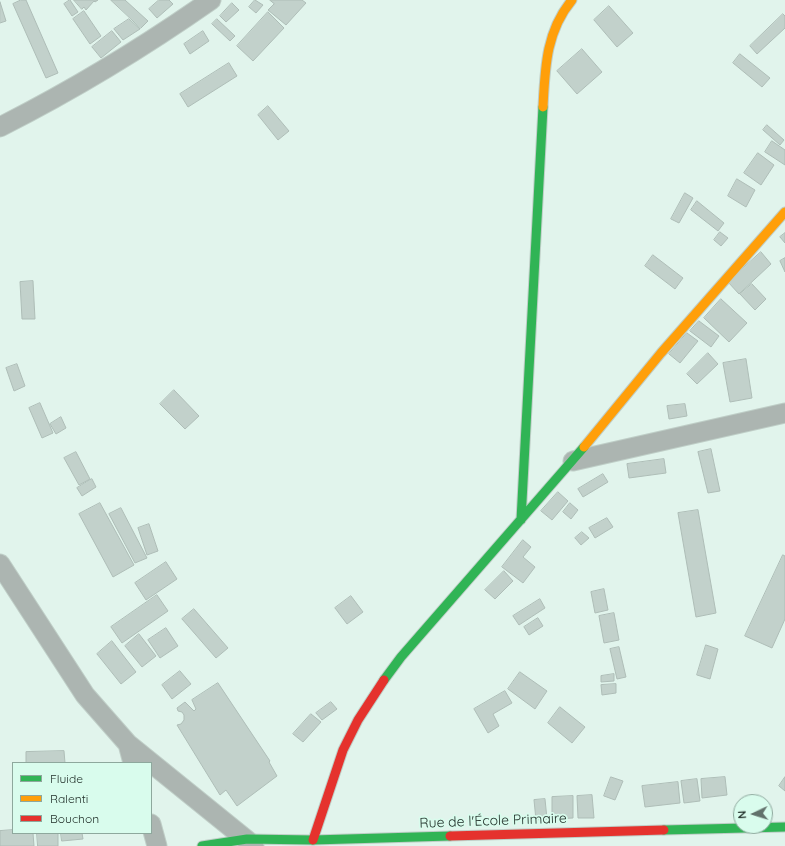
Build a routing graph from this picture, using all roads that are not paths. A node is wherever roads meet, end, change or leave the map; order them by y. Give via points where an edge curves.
1 (211, 0) edge
2 (572, 0) edge
3 (0, 127) edge
4 (785, 212) edge
5 (785, 413) edge
6 (573, 461) junction
7 (521, 520) junction
8 (0, 564) edge
9 (128, 744) junction
10 (133, 762) edge
11 (150, 762) edge
12 (152, 763) edge
13 (152, 827) edge
14 (785, 827) edge
15 (313, 840) junction
16 (251, 843) edge
17 (158, 846) edge
18 (202, 846) edge

1 - 3 street via 74,88
2 - 7 street via 552,33 545,66
4 - 6 street via 661,353
5 - 6 street
6 - 7 street
7 - 15 street via 401,657 378,688 343,750
8 - 9 street via 85,694
9 - 10 street
9 - 11 street
12 - 16 street
13 - 17 street
14 - 15 street, Rue de l'École Primaire
15 - 16 street, Rue de l'École Primaire
16 - 18 street, Rue de l'École Primaire

